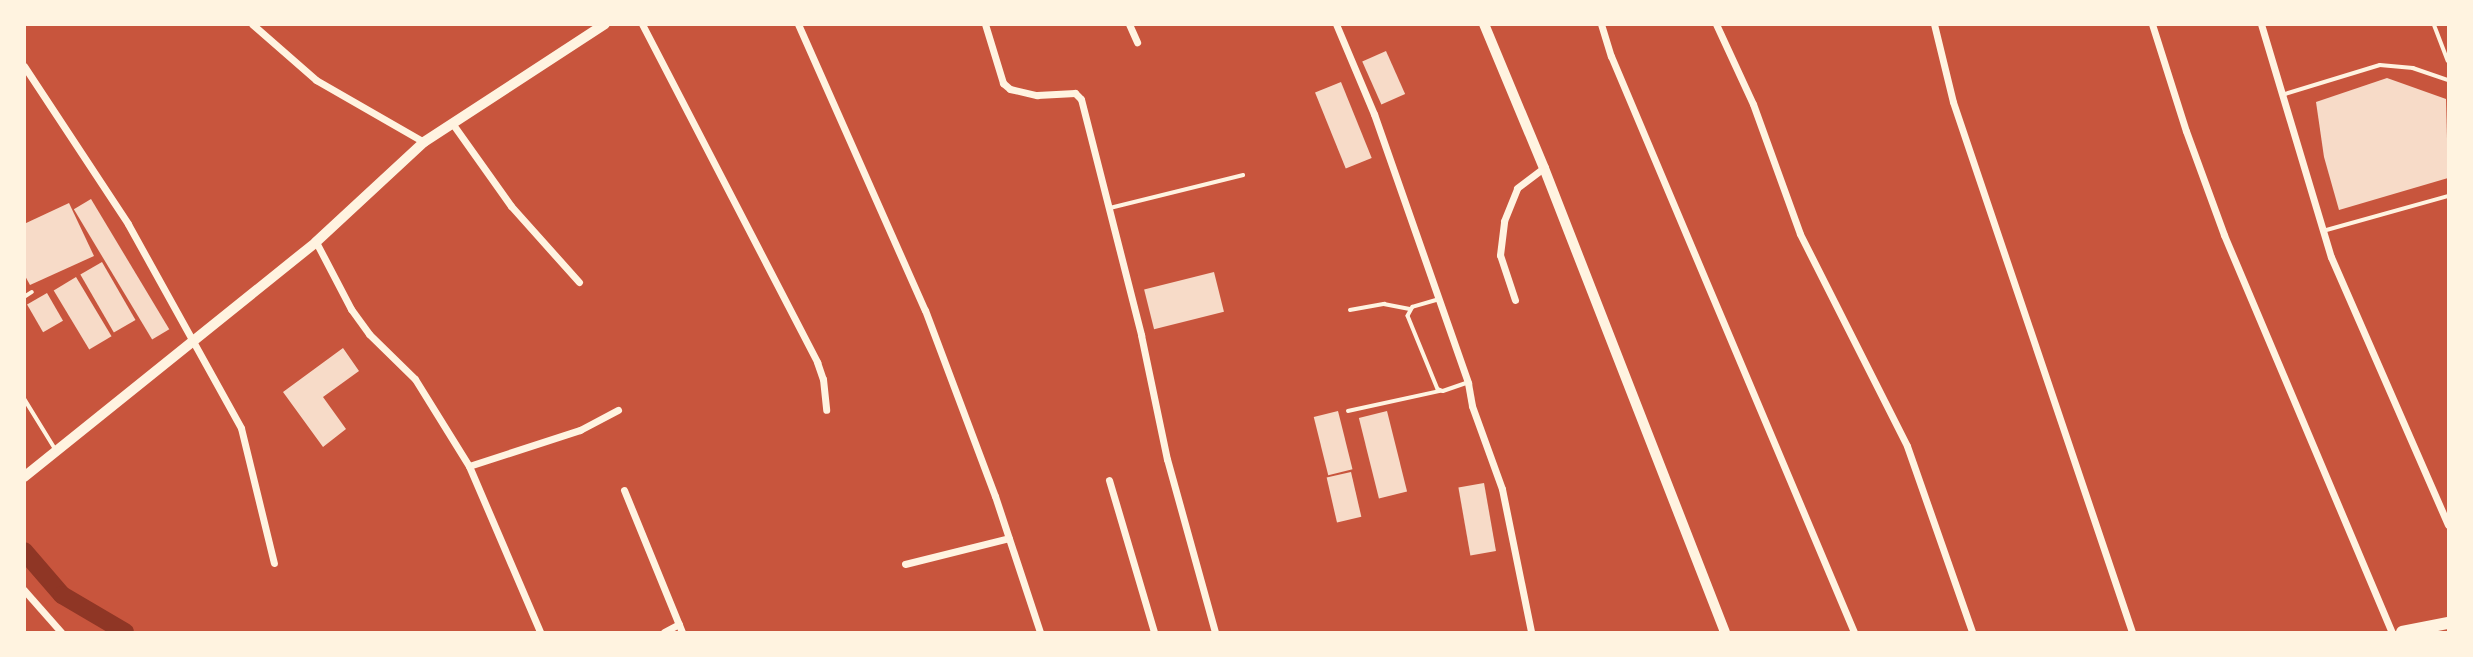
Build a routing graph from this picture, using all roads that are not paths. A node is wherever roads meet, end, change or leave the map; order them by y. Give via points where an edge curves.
1 (251, 24) edge
2 (605, 24) edge
3 (642, 24) edge
4 (798, 24) edge
5 (985, 24) edge
6 (1129, 24) edge
7 (1336, 24) edge
8 (1485, 24) edge
9 (1601, 24) edge
10 (1716, 24) edge
11 (1934, 24) edge
12 (2152, 24) edge
13 (2261, 24) edge
14 (2434, 24) edge
15 (1137, 42) dead end
16 (2448, 60) edge
17 (24, 66) edge
18 (2448, 80) edge
19 (2282, 95) junction
20 (452, 123) junction
21 (424, 142) junction
22 (1544, 168) junction
23 (1243, 175) dead end
24 (2448, 195) edge
25 (1110, 208) junction
26 (2323, 231) junction
27 (316, 242) junction
28 (579, 282) dead end
29 (32, 292) dead end
30 (24, 297) edge
31 (1440, 300) junction
32 (1515, 300) dead end
33 (1410, 309) junction
34 (1350, 310) dead end
35 (194, 342) junction
36 (1468, 383) junction
37 (1440, 391) junction
38 (24, 398) edge
39 (618, 410) dead end
40 (826, 410) dead end
41 (1348, 411) dead end
42 (57, 453) junction
43 (469, 466) junction
44 (24, 477) edge
45 (1110, 480) dead end
46 (624, 489) dead end
47 (2448, 525) edge
48 (1009, 538) junction
49 (275, 563) dead end
50 (905, 564) dead end
51 (24, 590) edge
52 (2448, 623) edge
53 (681, 628) edge
54 (61, 632) edge
55 (540, 632) edge
56 (664, 632) edge
57 (1037, 632) edge
58 (1154, 632) edge
59 (1214, 632) edge
60 (1531, 632) edge
61 (1725, 632) edge
62 (1854, 632) edge
63 (1972, 632) edge
64 (2132, 632) edge
65 (2392, 632) edge
66 (2402, 632) edge

1 - 21 street via 316,80
2 - 20 street
3 - 40 street via 817,362
4 - 48 street via 925,310
5 - 25 street via 1003,83 1010,89 1037,95 1075,93 1082,99
6 - 15 street
7 - 31 street via 1374,114
8 - 22 street
9 - 62 street
10 - 63 street via 1754,104 1800,234 1907,446
11 - 64 street via 1953,102
12 - 65 street via 2224,235
13 - 19 street
14 - 16 lane
17 - 35 street via 128,224
18 - 19 lane via 2413,68 2381,65
19 - 26 street
20 - 21 street
20 - 28 street via 511,206
21 - 27 street
22 - 32 street via 1517,188 1504,221 1500,255
22 - 61 street
23 - 25 lane
24 - 26 lane
25 - 59 street via 1167,459
26 - 47 street
27 - 35 street
27 - 43 street via 351,309 369,334 415,379
29 - 30 lane
31 - 33 lane
31 - 36 street
33 - 34 lane via 1384,304
33 - 37 lane via 1408,316
35 - 42 street
35 - 49 street via 241,428
36 - 37 lane
36 - 60 street via 1502,489
37 - 41 lane
38 - 42 lane
39 - 43 street via 580,430
42 - 44 street
43 - 55 street
45 - 58 street
46 - 53 street
48 - 50 street
48 - 57 street
51 - 54 street
52 - 66 main road
53 - 56 street

